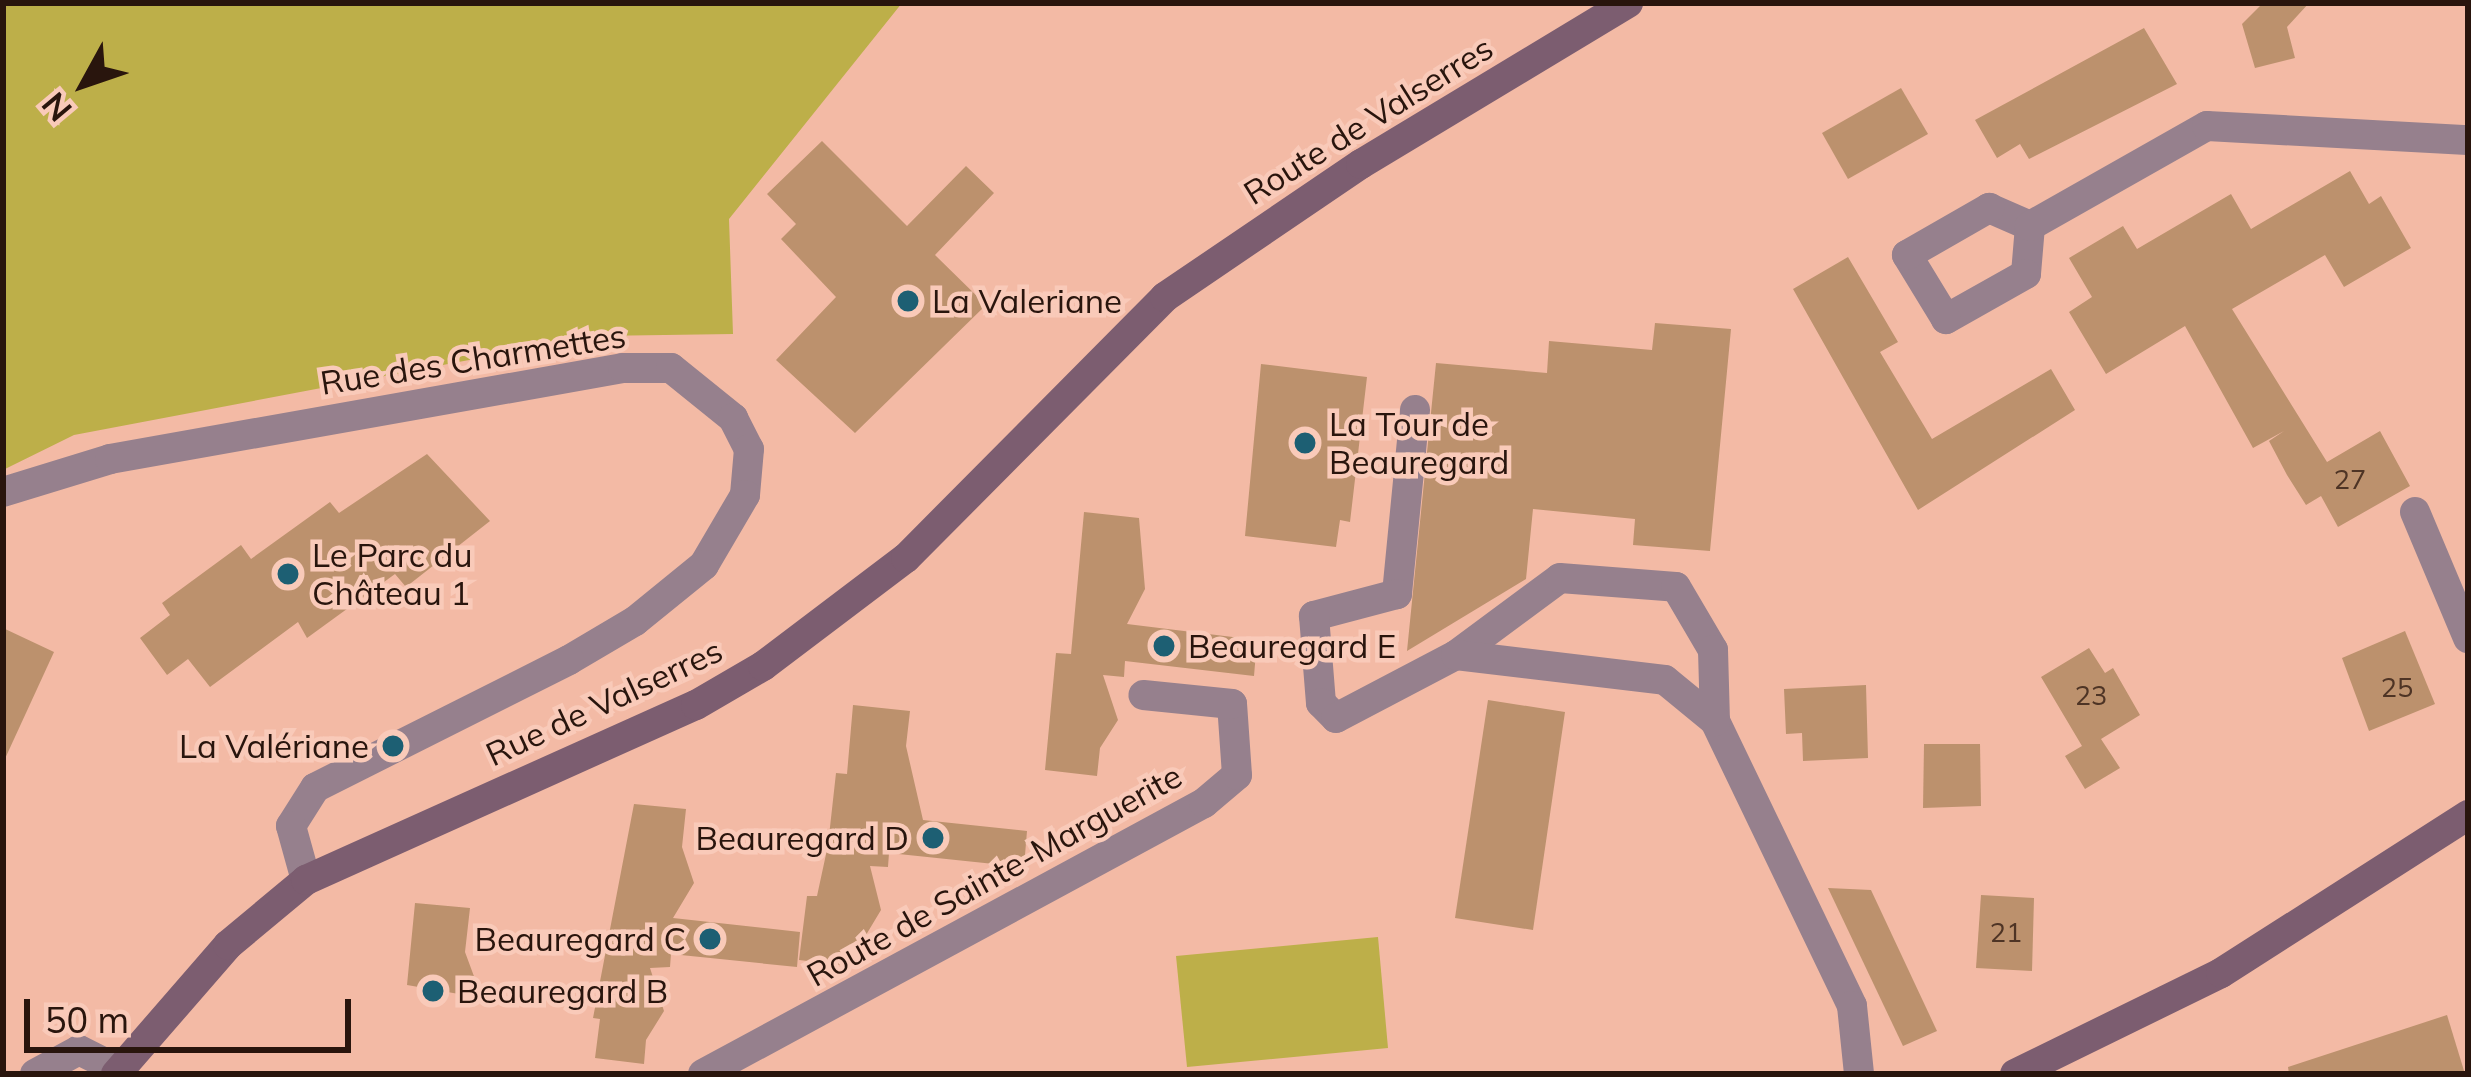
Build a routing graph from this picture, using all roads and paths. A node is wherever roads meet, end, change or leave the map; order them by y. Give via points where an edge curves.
1 (1628, 3) edge
2 (2468, 140) edge
3 (2030, 226) dead end
4 (1209, 263) joint
5 (1415, 410) dead end
6 (3, 492) edge
7 (2415, 512) dead end
8 (2468, 638) edge
9 (1456, 655) junction
10 (1144, 695) dead end
11 (1715, 721) junction
12 (2468, 815) edge
13 (306, 880) junction
14 (117, 1072) edge
15 (35, 1074) edge
16 (703, 1074) edge
17 (1859, 1074) edge
18 (2015, 1074) edge

1 - 4 street, Route de Valserres
2 - 3 street via 2207,127
4 - 13 street, Rue de Valserres via 1082,374 906,558 843,612 696,705
5 - 9 street via 1396,594 1314,616 1321,703 1336,718
6 - 13 street, Rue des Charmettes via 110,458 623,368 671,368 733,418 749,449 745,495 704,565 569,660 315,788 291,826
7 - 8 street
9 - 11 street via 1665,680
9 - 11 street via 1560,578 1676,587 1713,650
10 - 16 street, Route de Sainte-Marguerite via 1232,704 1237,776 1184,814
11 - 17 street via 1852,1006
12 - 18 street via 2221,974
13 - 14 street, Rue de Valserres via 228,945
14 - 15 street via 79,1050

